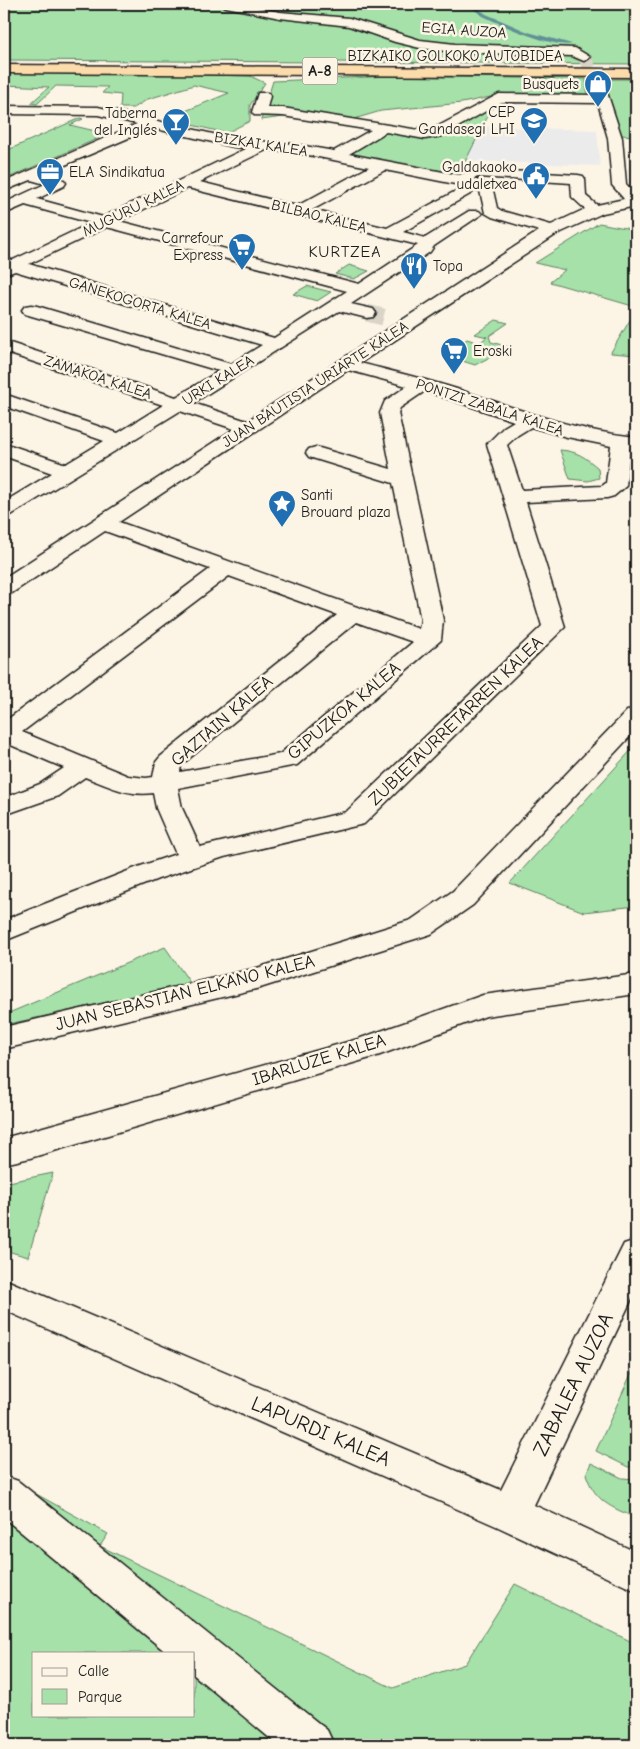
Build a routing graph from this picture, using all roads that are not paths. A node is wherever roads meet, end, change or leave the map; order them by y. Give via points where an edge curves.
1 (226, 4) edge
2 (584, 57) dead end
3 (4, 60) edge
4 (636, 64) edge
5 (4, 69) edge
6 (636, 73) edge
7 (598, 83) tunnel mouth
8 (263, 96) dead end
9 (603, 100) junction
10 (4, 110) edge
11 (152, 122) junction
12 (384, 128) junction
13 (263, 146) junction
14 (336, 156) junction
15 (383, 165) junction
16 (30, 175) junction
17 (463, 182) junction
18 (187, 183) junction
19 (4, 187) edge
20 (23, 200) junction
21 (636, 202) edge
22 (590, 206) dead end
23 (4, 209) edge
24 (299, 211) junction
25 (474, 214) junction
26 (104, 222) junction
27 (388, 234) junction
28 (546, 234) junction
29 (427, 243) junction
30 (7, 266) edge
31 (360, 289) junction
32 (336, 305) junction
33 (31, 310) dead end
34 (367, 313) tunnel mouth
35 (276, 344) junction
36 (4, 346) edge
37 (345, 364) junction
38 (233, 370) junction
39 (422, 385) junction
40 (4, 400) edge
41 (179, 404) junction
42 (529, 420) junction
43 (250, 428) junction
44 (120, 440) junction
45 (629, 443) edge
46 (4, 449) edge
47 (316, 453) dead end
48 (68, 472) junction
49 (401, 479) junction
50 (513, 497) junction
51 (4, 511) edge
52 (103, 523) junction
53 (225, 568) junction
54 (4, 588) edge
55 (352, 614) junction
56 (429, 640) junction
57 (636, 716) edge
58 (4, 733) edge
59 (82, 766) junction
60 (164, 784) junction
61 (4, 807) edge
62 (192, 859) junction
63 (4, 931) edge
64 (636, 984) edge
65 (4, 1038) edge
66 (4, 1151) edge
67 (636, 1254) edge
68 (4, 1294) edge
69 (4, 1494) edge
70 (510, 1514) junction
71 (636, 1572) edge
72 (312, 1745) edge

1 - 2 street, EGIA AUZOA via 349,22 420,44 568,51
3 - 4 highway, BIZKAIKO GOLKOKO AUTOBIDEA / A-8
5 - 6 highway, BIZKAIKO GOLKOKO AUTOBIDEA / A-8
7 - 9 street
8 - 12 street via 260,112 283,112
9 - 12 street via 499,98 437,133 425,135
9 - 21 street via 615,138 619,185
10 - 11 street, BIZKAI KALEA via 98,111
11 - 13 street, BIZKAI KALEA via 234,143
11 - 16 street
12 - 14 street
13 - 14 street, BIZKAI KALEA
13 - 18 street, MUGURU KALEA
14 - 15 street, BIZKAI KALEA
15 - 17 street, BIZKAI KALEA
15 - 24 street
16 - 19 street
16 - 20 street via 59,183
17 - 22 street via 477,173 578,179 579,197
17 - 25 street
17 - 27 street
17 - 28 street, BIZKAI KALEA via 487,189 490,210
18 - 24 street, BILBAO KALEA
18 - 26 street, MUGURU KALEA
20 - 23 street
20 - 26 street
21 - 28 street, JUAN BAUTISTA URIARTE KALEA via 592,212
24 - 27 street, BILBAO KALEA
25 - 28 street via 496,226
25 - 29 street
26 - 30 street, MUGURU KALEA
26 - 31 street
27 - 29 street, BILBAO KALEA
28 - 37 street, JUAN BAUTISTA URIARTE KALEA
29 - 31 street, URKI KALEA via 424,249
30 - 35 street, GANEKOGORTA KALEA
31 - 32 street, URKI KALEA
32 - 34 street
32 - 35 street, URKI KALEA
33 - 38 street
35 - 38 street, URKI KALEA
36 - 41 street, ZAMAKOA KALEA
37 - 39 street, PONTZI ZABALA KALEA
37 - 43 street, JUAN BAUTISTA URIARTE KALEA
38 - 41 street, URKI KALEA
39 - 42 street, PONTZI ZABALA KALEA
39 - 49 street via 392,405 389,413
40 - 44 street
41 - 43 street, ZAMAKOA KALEA
41 - 44 street, URKI KALEA
42 - 45 street, PONTZI ZABALA KALEA via 577,435
42 - 50 street, ZUBIETAURRETARREN KALEA via 497,444
43 - 52 street, JUAN BAUTISTA URIARTE KALEA
44 - 48 street, URKI KALEA
45 - 50 street via 616,486 607,492
46 - 48 street
47 - 49 street
48 - 51 street, URKI KALEA
49 - 56 street via 432,620
50 - 62 street, ZUBIETAURRETARREN KALEA via 554,627 355,818
52 - 53 street
52 - 54 street, JUAN BAUTISTA URIARTE KALEA
53 - 55 street
53 - 58 street
55 - 56 street
55 - 60 street, GAZTAIN KALEA via 169,762
56 - 60 street, GIPUZKOA KALEA via 288,760
57 - 65 street, JUAN SEBASTIAN ELKANO KALEA via 463,898 421,927 260,978
58 - 59 street, GIPUZKOA KALEA
59 - 60 street, GIPUZKOA KALEA via 123,783
59 - 61 street via 48,790
60 - 62 street, GAZTAIN KALEA via 169,808
62 - 63 street via 148,873
64 - 66 street, IBARLUZE KALEA via 483,1006 366,1048
67 - 70 street, ZABALEA AUZOA
68 - 70 street, LAPURDI KALEA
69 - 72 street
70 - 71 street, LAPURDI KALEA

